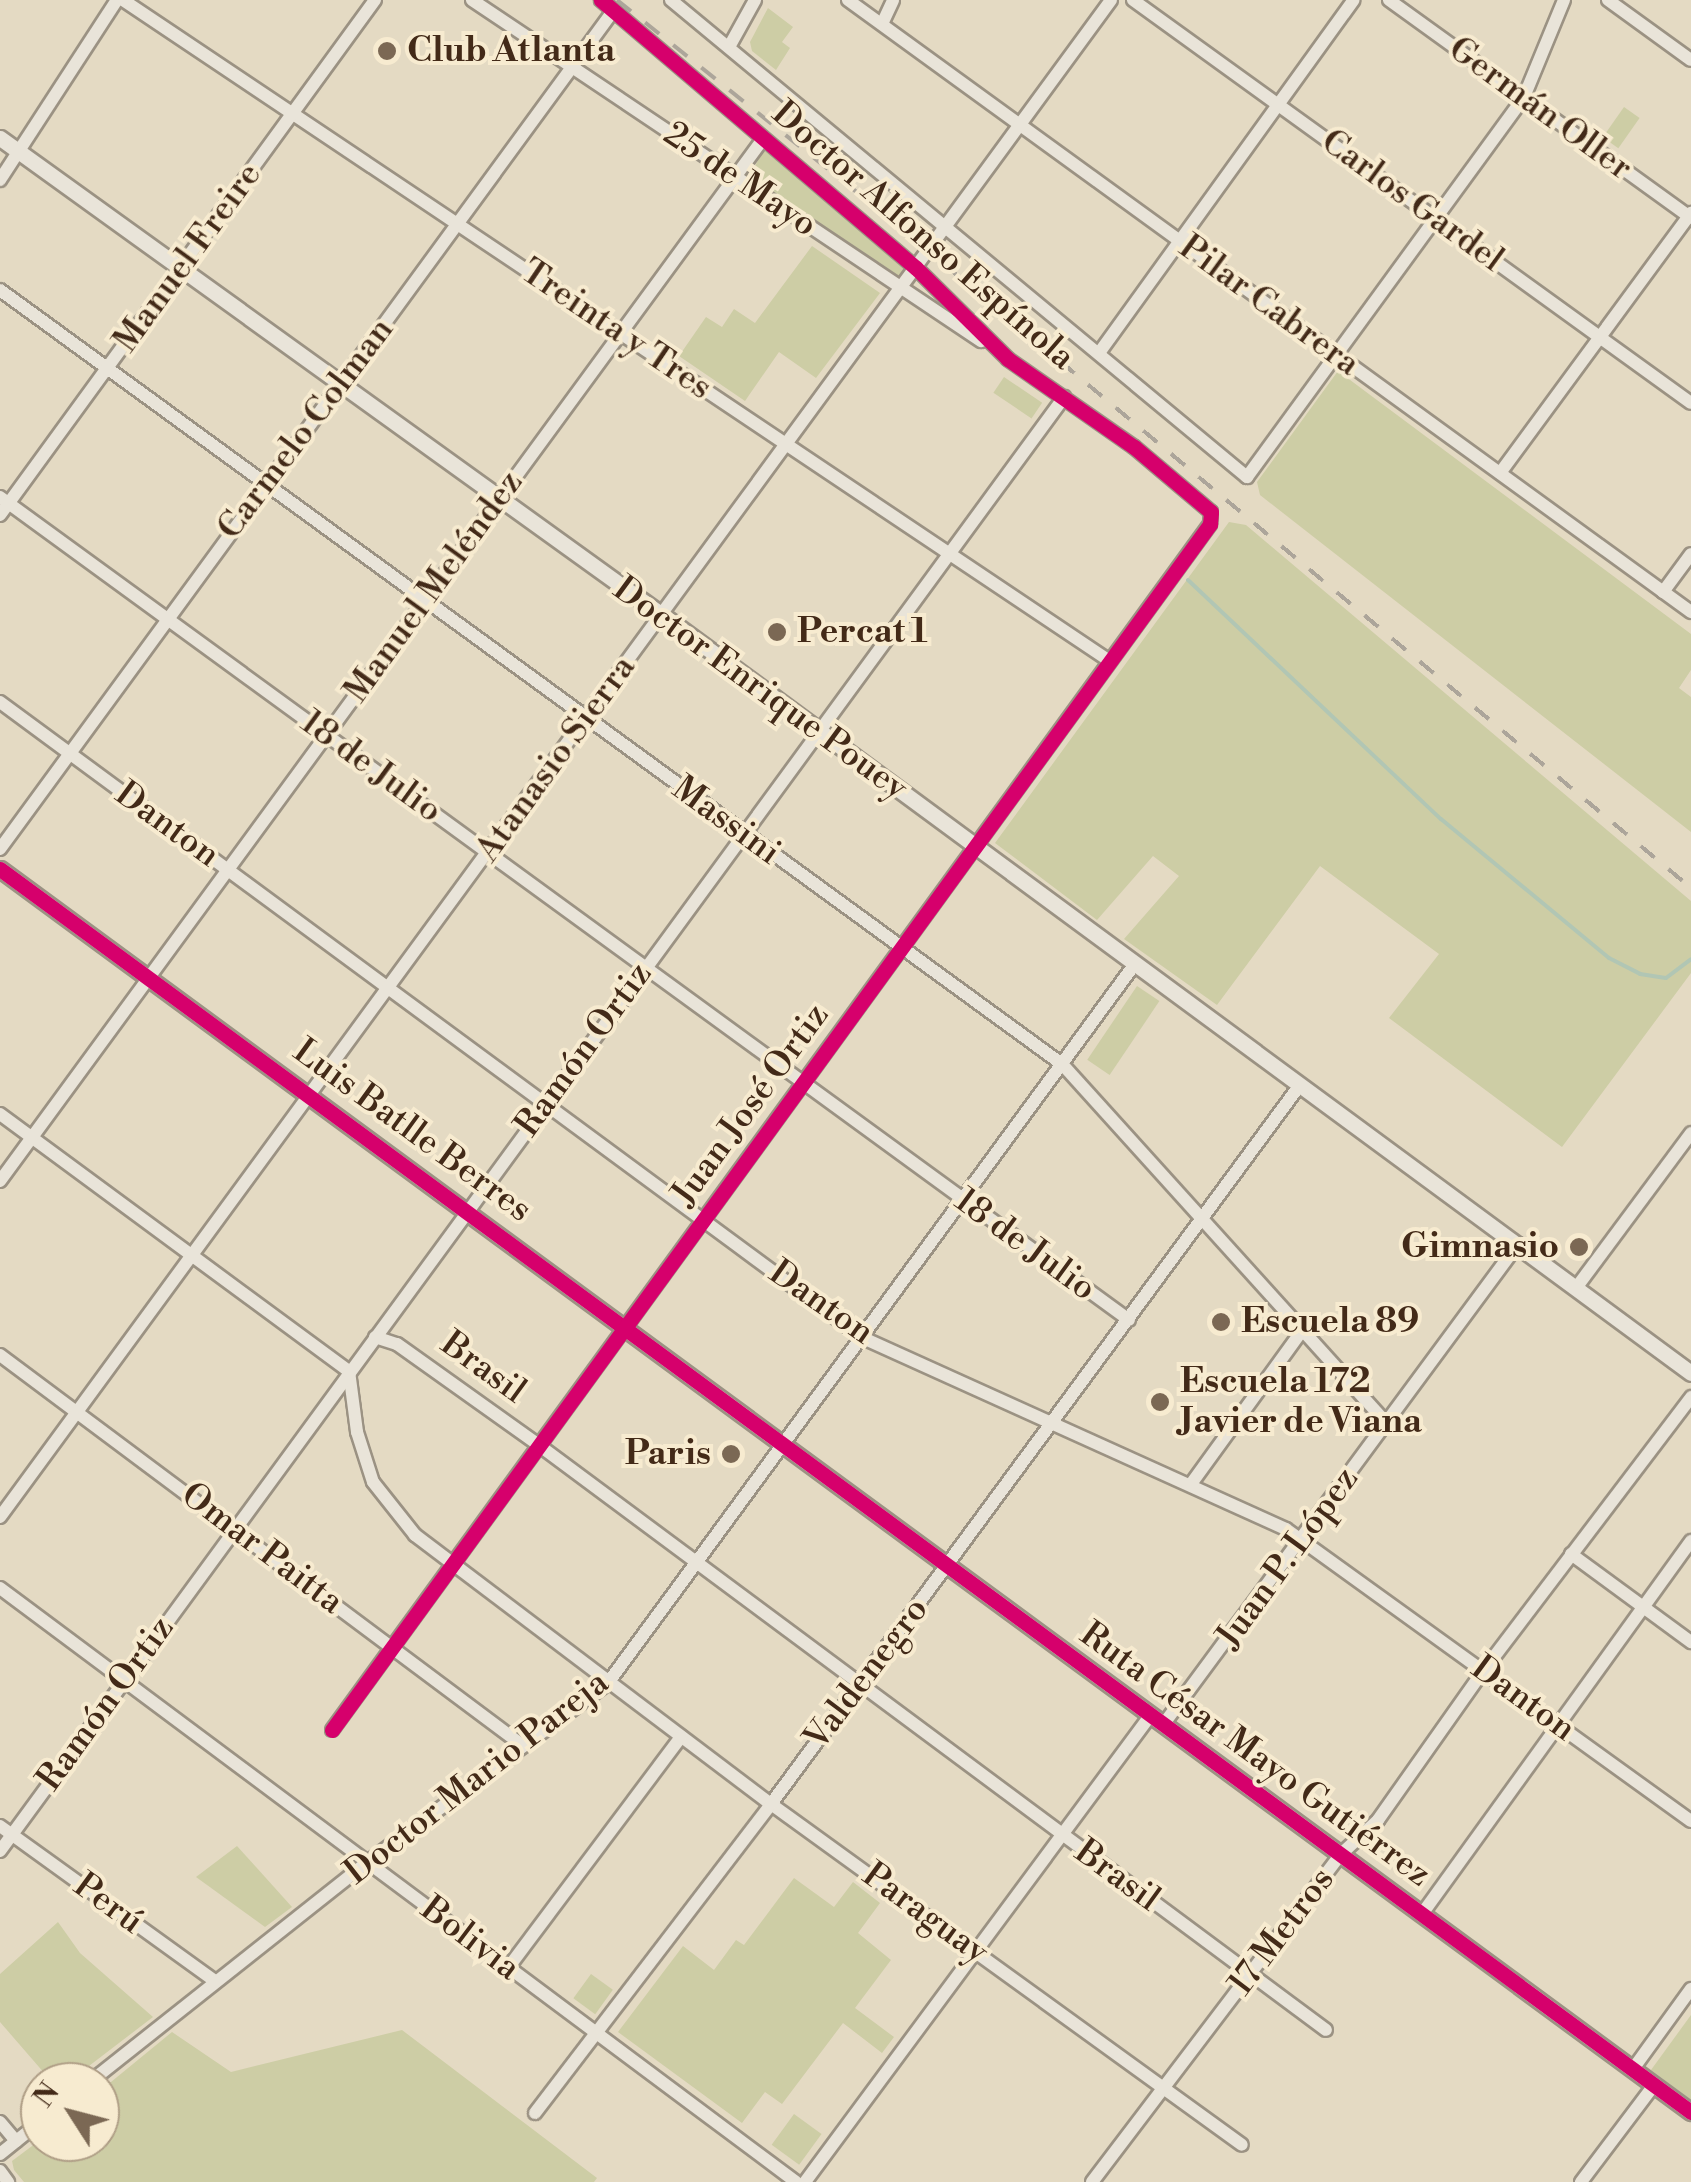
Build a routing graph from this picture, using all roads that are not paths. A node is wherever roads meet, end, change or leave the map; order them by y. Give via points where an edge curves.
1 (120, 0) edge
2 (375, 0) edge
3 (472, 0) edge
4 (600, 0) edge
5 (671, 0) edge
6 (754, 0) edge
7 (848, 0) edge
8 (893, 0) edge
9 (1111, 0) edge
10 (1133, 0) edge
11 (1354, 0) edge
12 (1389, 0) edge
13 (1564, 0) edge
14 (1608, 0) edge
15 (614, 10) junction
16 (882, 24) junction
17 (728, 47) junction
18 (1691, 60) edge
19 (572, 68) junction
20 (1524, 97) junction
21 (1279, 104) junction
22 (293, 114) junction
23 (1021, 125) junction
24 (0, 138) edge
25 (763, 139) junction
26 (19, 152) junction
27 (734, 178) junction
28 (0, 180) edge
29 (1690, 216) edge
30 (1436, 218) junction
31 (457, 224) junction
32 (948, 226) junction
33 (1180, 240) junction
34 (180, 268) junction
35 (916, 268) junction
36 (901, 287) junction
37 (0, 290) edge
38 (620, 334) junction
39 (1600, 339) junction
40 (1099, 353) junction
41 (1334, 355) junction
42 (1008, 359) junction
43 (108, 368) junction
44 (342, 382) junction
45 (1064, 397) junction
46 (1691, 403) edge
47 (786, 444) junction
48 (1500, 473) junction
49 (265, 484) junction
50 (500, 498) junction
51 (3, 505) edge
52 (1211, 512) joint
53 (949, 554) junction
54 (1691, 554) edge
55 (1664, 592) junction
56 (426, 600) junction
57 (1691, 612) edge
58 (662, 615) junction
59 (166, 619) junction
60 (1108, 660) junction
61 (0, 702) edge
62 (585, 719) junction
63 (818, 732) junction
64 (326, 735) junction
65 (69, 753) junction
66 (744, 834) junction
67 (975, 848) junction
68 (0, 849) edge
69 (488, 852) junction
70 (0, 869) edge
71 (228, 869) junction
72 (902, 950) junction
73 (1134, 964) junction
74 (645, 968) junction
75 (149, 976) junction
76 (388, 985) junction
77 (1062, 1064) junction
78 (802, 1085) junction
79 (1300, 1086) junction
80 (308, 1093) junction
81 (546, 1102) junction
82 (0, 1114) edge
83 (1691, 1133) edge
84 (32, 1138) junction
85 (0, 1181) edge
86 (960, 1198) junction
87 (467, 1209) junction
88 (705, 1217) junction
89 (1201, 1220) junction
90 (1518, 1244) junction
91 (193, 1254) junction
92 (1576, 1288) junction
93 (1129, 1320) junction
94 (627, 1326) junction
95 (1303, 1328) junction
96 (374, 1337) junction
97 (863, 1338) junction
98 (0, 1355) edge
99 (349, 1371) junction
100 (1691, 1373) edge
101 (1691, 1397) edge
102 (77, 1411) junction
103 (1052, 1424) junction
104 (1387, 1424) junction
105 (786, 1444) junction
106 (540, 1446) junction
107 (1192, 1484) junction
108 (0, 1517) edge
109 (235, 1527) junction
110 (1691, 1541) edge
111 (1300, 1542) junction
112 (1571, 1554) junction
113 (698, 1563) junction
114 (452, 1565) junction
115 (947, 1566) junction
116 (0, 1588) edge
117 (1642, 1607) junction
118 (1691, 1642) edge
119 (392, 1646) junction
120 (1484, 1670) junction
121 (124, 1681) junction
122 (608, 1683) junction
123 (860, 1683) junction
124 (1157, 1721) junction
125 (1557, 1722) junction
126 (332, 1730) dead end
127 (680, 1737) junction
128 (522, 1745) junction
129 (770, 1804) junction
130 (1691, 1822) edge
131 (6, 1830) edge
132 (1060, 1834) junction
133 (0, 1851) edge
134 (1340, 1855) junction
135 (368, 1862) junction
136 (1422, 1914) junction
137 (976, 1950) junction
138 (508, 1968) junction
139 (1250, 1974) junction
140 (216, 1982) junction
141 (1691, 1989) edge
142 (1326, 2030) dead end
143 (597, 2034) junction
144 (115, 2062) edge
145 (1633, 2069) junction
146 (1654, 2084) junction
147 (1162, 2090) junction
148 (1691, 2112) edge
149 (535, 2113) dead end
150 (0, 2122) edge
151 (20, 2137) edge
152 (16, 2140) junction
153 (1242, 2145) dead end
154 (0, 2154) edge
155 (0, 2171) edge
156 (8, 2182) edge
157 (796, 2182) edge
158 (806, 2182) edge
159 (1092, 2182) edge
160 (1581, 2182) edge

1 - 22 street, Treinta y Tres
1 - 26 street
2 - 22 street, Manuel Freire
3 - 19 street, 25 de Mayo
4 - 15 street, Doctor Alfonso Espínola
5 - 17 street
6 - 17 street
7 - 16 street, Pilar Cabrera
8 - 16 street
9 - 23 street, Atanasio Sierra
10 - 21 street, Carlos Gardel
11 - 21 street
12 - 20 street, Germán Oller
13 - 20 street
14 - 18 street
15 - 19 street, Carmelo Colman
15 - 25 street, Doctor Alfonso Espínola
16 - 23 street, Pilar Cabrera
17 - 32 street
19 - 27 street, 25 de Mayo
19 - 31 street, Carmelo Colman
20 - 29 street, Germán Oller
20 - 30 street
21 - 30 street, Carlos Gardel
21 - 33 street
22 - 31 street, Treinta y Tres
22 - 34 street, Manuel Freire
23 - 32 street, Atanasio Sierra
23 - 33 street, Pilar Cabrera
24 - 26 street, Doctor Enrique Pouey
25 - 27 street, Manuel Meléndez
25 - 35 street, Doctor Alfonso Espínola
26 - 28 street
26 - 34 street, Doctor Enrique Pouey
27 - 36 street, 25 de Mayo
27 - 38 street, Manuel Meléndez
29 - 39 street
30 - 39 street, Carlos Gardel
30 - 41 street
31 - 38 street, Treinta y Tres
31 - 44 street, Carmelo Colman
32 - 35 street, Atanasio Sierra
32 - 40 street
33 - 40 street
33 - 41 street, Pilar Cabrera
34 - 43 street, Manuel Freire
34 - 44 street, Doctor Enrique Pouey
35 - 36 street, Atanasio Sierra
35 - 42 street, Doctor Alfonso Espínola
36 - 42 street, 25 de Mayo
36 - 47 street, Atanasio Sierra
37 - 43 street, Massini
38 - 47 street, Treinta y Tres
38 - 50 street, Manuel Meléndez
39 - 46 street, Carlos Gardel
39 - 48 street
40 - 41 street via 1247,477
41 - 48 street, Pilar Cabrera
42 - 45 street, Doctor Alfonso Espínola
43 - 49 street, Massini
43 - 51 street, Manuel Freire
44 - 49 street, Carmelo Colman
44 - 50 street, Doctor Enrique Pouey
45 - 52 street, Doctor Alfonso Espínola
45 - 53 street, Ramón Ortiz
47 - 53 street, Treinta y Tres
47 - 58 street, Atanasio Sierra
48 - 55 street, Pilar Cabrera
49 - 56 street, Massini
49 - 59 street, Carmelo Colman
50 - 56 street, Manuel Meléndez
50 - 58 street, Doctor Enrique Pouey
51 - 59 street, 18 de Julio
52 - 60 street, Juan José Ortiz via 1210,524
53 - 60 street, Treinta y Tres
53 - 63 street, Ramón Ortiz
54 - 55 street
55 - 57 street, Pilar Cabrera
56 - 62 street, Massini
56 - 64 street, Manuel Meléndez
58 - 62 street, Atanasio Sierra
58 - 63 street, Doctor Enrique Pouey
59 - 64 street, 18 de Julio
59 - 65 street, Carmelo Colman
60 - 67 street, Juan José Ortiz
61 - 65 street, Danton
62 - 66 street, Massini
62 - 69 street, Atanasio Sierra
63 - 66 street, Ramón Ortiz
63 - 67 street, Doctor Enrique Pouey
64 - 69 street, 18 de Julio
64 - 71 street, Manuel Meléndez
65 - 68 street, Carmelo Colman
65 - 71 street, Danton
66 - 72 street, Massini
66 - 74 street, Ramón Ortiz
67 - 72 street, Juan José Ortiz
67 - 73 street, Doctor Enrique Pouey
69 - 74 street, 18 de Julio
69 - 76 street, Atanasio Sierra
70 - 75 street, Luis Batlle Berres
71 - 75 street, Manuel Meléndez
71 - 76 street, Danton
72 - 77 street, Massini
72 - 78 street, Juan José Ortiz
73 - 77 street, Doctor Mario Pareja
73 - 79 street, Doctor Enrique Pouey
74 - 78 street, 18 de Julio
74 - 81 street, Ramón Ortiz
75 - 80 street, Luis Batlle Berres
75 - 84 street, Manuel Meléndez
76 - 80 street, Atanasio Sierra
76 - 81 street, Danton
77 - 86 street, Doctor Mario Pareja
77 - 89 street, Massini
78 - 86 street, 18 de Julio
78 - 88 street, Juan José Ortiz
79 - 89 street, Valdenegro
79 - 90 street, Doctor Enrique Pouey
80 - 87 street, Luis Batlle Berres
80 - 91 street, Atanasio Sierra
81 - 87 street, Ramón Ortiz
81 - 88 street, Danton
82 - 84 street
83 - 92 street
84 - 85 street, Manuel Meléndez
84 - 91 street
86 - 93 street, 18 de Julio
86 - 97 street, Doctor Mario Pareja
87 - 94 street, Luis Batlle Berres
87 - 96 street, Ramón Ortiz
88 - 94 street, Juan José Ortiz
88 - 97 street, Danton
89 - 93 street, Valdenegro
89 - 95 street, Massini
90 - 92 street, Doctor Enrique Pouey
90 - 104 street, Juan P. López
91 - 99 street
91 - 102 street, Atanasio Sierra
92 - 100 street, Doctor Enrique Pouey
93 - 103 street, Valdenegro
94 - 105 street, Luis Batlle Berres
94 - 106 street, Juan José Ortiz
95 - 104 street, Massini
95 - 107 street
96 - 99 street, Ramón Ortiz
96 - 106 street, Brasil via 397,1344
97 - 103 street, Danton
97 - 105 street, Doctor Mario Pareja
98 - 102 street, Omar Paitta
99 - 109 street, Ramón Ortiz
99 - 114 street, Paraguay via 357,1432 373,1482 415,1534
101 - 112 street, 17 Metros
102 - 108 street, Atanasio Sierra
102 - 109 street, Omar Paitta
103 - 107 street, Danton
103 - 115 street, Valdenegro
104 - 111 street, Juan P. López
105 - 113 street, Doctor Mario Pareja
105 - 115 street, Ruta César Mayo Gutiérrez
106 - 113 street, Brasil
106 - 114 street, Juan José Ortiz
107 - 111 street, Danton
109 - 119 street, Omar Paitta
109 - 121 street, Ramón Ortiz
110 - 117 street
111 - 120 street, Danton
111 - 124 street, Juan P. López
112 - 117 street
112 - 120 street, 17 Metros
113 - 122 street, Doctor Mario Pareja
113 - 123 street, Brasil
114 - 119 street, Juan José Ortiz
114 - 122 street, Paraguay
115 - 123 street, Valdenegro
115 - 124 street, Ruta César Mayo Gutiérrez
116 - 121 street, Bolivia
117 - 118 street
117 - 125 street
119 - 126 street, Juan José Ortiz
119 - 128 street, Omar Paitta
120 - 125 street, Danton
120 - 134 street, 17 Metros via 1378,1820
121 - 131 street, Ramón Ortiz
121 - 135 street, Bolivia
122 - 127 street, Paraguay
122 - 128 street, Doctor Mario Pareja
123 - 129 street, Valdenegro
123 - 132 street, Brasil
124 - 132 street, Juan P. López
124 - 134 street, Ruta César Mayo Gutiérrez
125 - 130 street, Danton
125 - 136 street
127 - 129 street, Paraguay
127 - 138 street
128 - 135 street, Doctor Mario Pareja
129 - 137 street, Paraguay
129 - 143 street, Valdenegro
131 - 133 street, Ramón Ortiz
131 - 140 street, Perú
132 - 137 street, Juan P. López
132 - 139 street, Brasil
134 - 136 street, Ruta César Mayo Gutiérrez
134 - 139 street, 17 Metros
135 - 138 street, Bolivia
135 - 140 street, Doctor Mario Pareja
136 - 145 street, Ruta César Mayo Gutiérrez
137 - 147 street, Paraguay
137 - 158 street, Juan P. López
138 - 143 street, Bolivia
139 - 142 street, Brasil
139 - 147 street, 17 Metros
140 - 144 street, Doctor Mario Pareja
141 - 145 street
143 - 149 street, Valdenegro
143 - 157 street, Bolivia
145 - 146 street, Ruta César Mayo Gutiérrez
146 - 148 street, Ruta César Mayo Gutiérrez
146 - 160 street
147 - 153 street, Paraguay
147 - 159 street, 17 Metros
150 - 152 street
151 - 152 street
152 - 154 street
155 - 156 street

